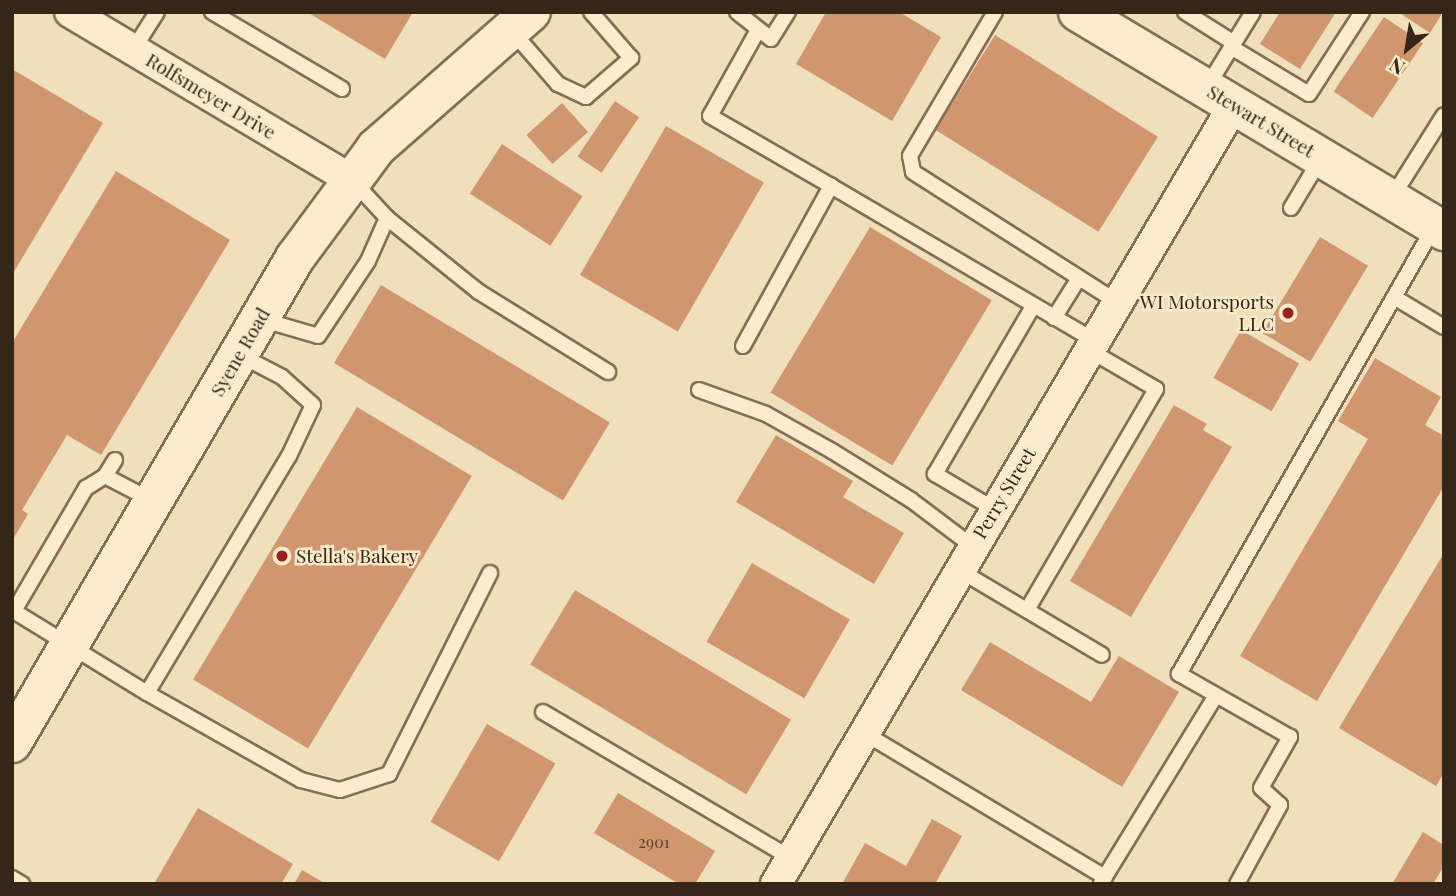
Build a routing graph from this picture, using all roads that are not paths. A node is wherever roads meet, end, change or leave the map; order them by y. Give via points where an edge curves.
1 (70, 12) edge
2 (157, 12) edge
3 (212, 12) edge
4 (591, 12) edge
5 (737, 12) edge
6 (788, 12) edge
7 (995, 12) edge
8 (1078, 12) edge
9 (1185, 12) edge
10 (1252, 12) edge
11 (1362, 12) edge
12 (521, 21) edge
13 (758, 30) junction
14 (1233, 45) junction
15 (133, 50) junction
16 (342, 89) dead end
17 (1220, 96) junction
18 (1444, 115) edge
19 (1321, 157) junction
20 (352, 180) junction
21 (831, 186) junction
22 (1391, 199) junction
23 (1291, 208) dead end
24 (387, 218) junction
25 (1439, 228) edge
26 (1079, 278) junction
27 (1394, 297) junction
28 (1117, 302) junction
29 (1032, 306) junction
30 (1054, 318) junction
31 (259, 319) junction
32 (1444, 327) edge
33 (1092, 345) junction
34 (743, 346) dead end
35 (238, 355) junction
36 (608, 372) dead end
37 (699, 390) dead end
38 (115, 460) dead end
39 (106, 476) junction
40 (153, 501) junction
41 (994, 509) junction
42 (965, 558) junction
43 (490, 573) dead end
44 (1027, 610) junction
45 (13, 611) edge
46 (69, 646) junction
47 (1102, 656) dead end
48 (147, 694) junction
49 (1216, 695) junction
50 (543, 712) dead end
51 (864, 733) junction
52 (12, 743) edge
53 (783, 871) edge
54 (12, 878) edge
55 (1103, 880) edge
56 (22, 884) edge
57 (1237, 884) edge

1 - 15 street, Rolfsmeyer Drive
2 - 15 lane
3 - 16 lane
4 - 12 lane via 631,58 586,97 558,84
5 - 13 lane
6 - 13 lane via 771,39
7 - 26 lane via 910,156 913,172
8 - 17 street, Stewart Street
9 - 14 lane
10 - 14 lane
11 - 14 lane via 1309,94
12 - 20 street, Syene Road via 376,148
13 - 21 lane via 710,116
14 - 17 lane
15 - 20 street, Rolfsmeyer Drive
17 - 19 street, Stewart Street
17 - 28 street, Perry Street
18 - 22 lane
19 - 22 street, Stewart Street
19 - 23 lane
20 - 24 lane
20 - 31 street, Syene Road via 295,258
21 - 29 lane
21 - 34 lane
22 - 25 street, Stewart Street
24 - 31 lane via 368,261 318,336
24 - 36 lane via 479,292
25 - 27 lane
26 - 28 lane
26 - 30 lane
27 - 32 lane
27 - 49 lane via 1179,674
28 - 33 street, Perry Street
29 - 30 lane
29 - 41 lane via 935,474
30 - 33 lane
31 - 35 street, Syene Road
33 - 41 street, Perry Street
33 - 44 lane via 1156,389
35 - 40 street, Syene Road
35 - 48 lane via 282,377 313,405 289,456
37 - 42 lane via 766,414 911,500
38 - 39 lane
39 - 40 lane
39 - 45 lane via 86,488
40 - 46 street, Syene Road
41 - 42 street, Perry Street
42 - 44 lane
42 - 51 street, Perry Street
43 - 48 lane via 389,774 340,790 301,780
44 - 47 lane
45 - 46 lane
46 - 48 lane
46 - 52 street, Syene Road
49 - 55 lane
49 - 57 lane via 1290,737 1261,788 1280,805
50 - 53 lane
51 - 53 street, Perry Street
51 - 55 lane
54 - 56 lane

